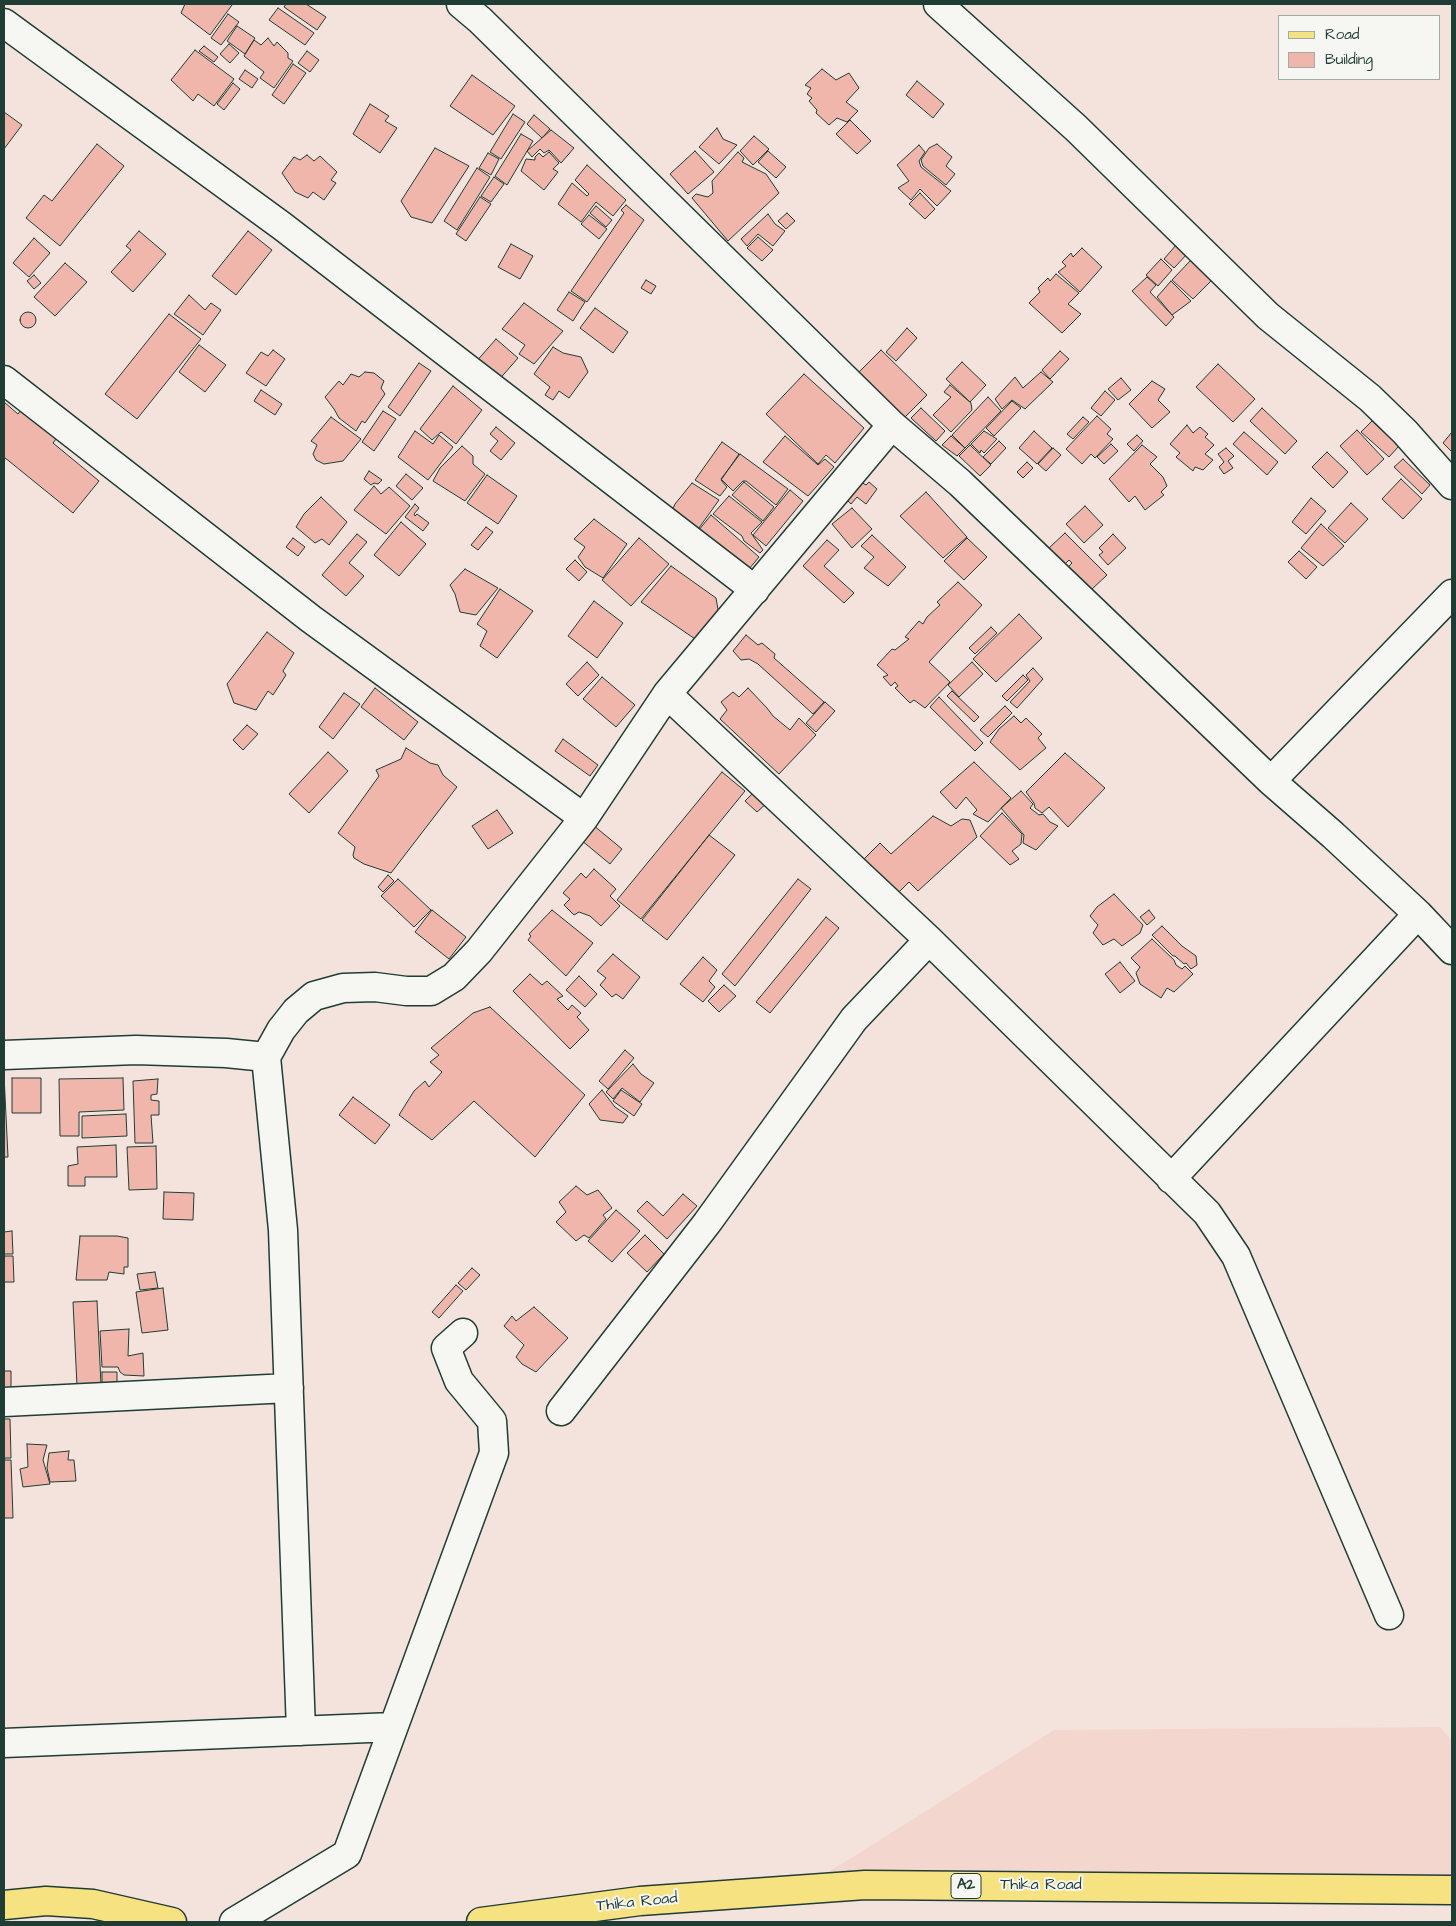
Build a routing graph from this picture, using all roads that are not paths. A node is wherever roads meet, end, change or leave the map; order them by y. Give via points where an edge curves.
1 (460, 4) edge
2 (938, 4) edge
3 (4, 23) edge
4 (4, 380) edge
5 (892, 424) junction
6 (1452, 485) edge
7 (755, 590) junction
8 (1452, 594) edge
9 (667, 694) junction
10 (1271, 781) junction
11 (584, 818) junction
12 (1418, 914) junction
13 (929, 940) junction
14 (1452, 950) edge
15 (4, 1055) edge
16 (266, 1057) junction
17 (1171, 1179) junction
18 (463, 1333) dead end
19 (289, 1388) junction
20 (4, 1402) edge
21 (561, 1411) dead end
22 (1389, 1616) dead end
23 (393, 1727) junction
24 (301, 1731) junction
25 (4, 1743) edge
26 (1452, 1890) edge
27 (4, 1905) edge
28 (172, 1922) edge
29 (234, 1922) edge
30 (481, 1922) edge

1 - 5 street
2 - 6 street via 1076,128 1268,316 1370,398
3 - 7 street via 282,226
4 - 11 street via 311,619
5 - 7 street
5 - 10 street via 960,482
7 - 9 street
8 - 10 street
9 - 11 street
9 - 13 street
10 - 12 street
11 - 16 street via 454,978 431,991 344,988 314,996 281,1030
12 - 14 street
12 - 17 street
13 - 17 street
13 - 21 street via 854,1020 707,1223
15 - 16 street via 136,1050
16 - 19 street via 283,1230
17 - 22 street via 1208,1213 1236,1256
18 - 23 street via 446,1348 459,1380 492,1421 494,1453
19 - 20 street
19 - 24 street
23 - 24 street
23 - 29 street via 347,1854
24 - 25 street
26 - 30 main road, Thika Road / A2 via 865,1885 640,1901
27 - 28 main road via 46,1901 93,1904

